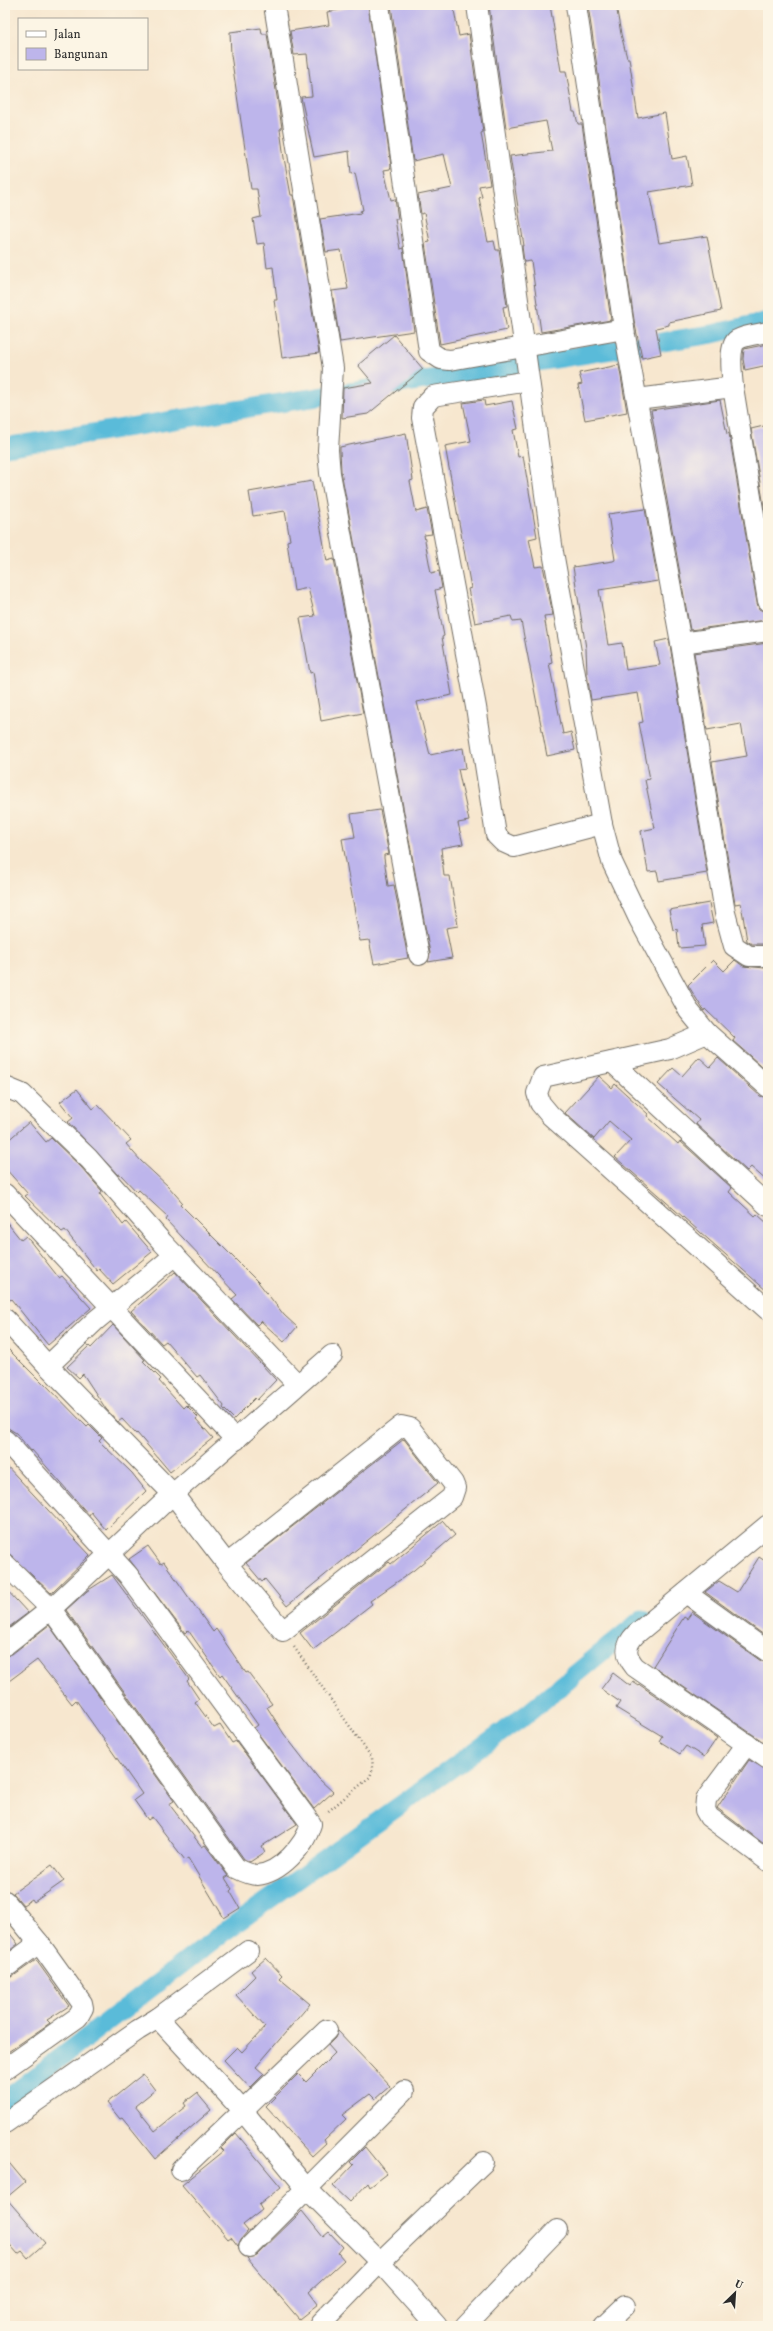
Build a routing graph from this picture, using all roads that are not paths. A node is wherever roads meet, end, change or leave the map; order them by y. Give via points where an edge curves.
1 (274, 5) edge
2 (379, 5) edge
3 (477, 5) edge
4 (576, 5) edge
5 (768, 332) edge
6 (626, 339) junction
7 (525, 350) junction
8 (529, 378) junction
9 (733, 387) junction
10 (636, 399) junction
11 (768, 601) edge
12 (768, 631) edge
13 (681, 643) junction
14 (602, 824) junction
15 (419, 954) dead end
16 (768, 956) edge
17 (707, 1033) junction
18 (612, 1062) junction
19 (5, 1087) edge
20 (768, 1087) edge
21 (5, 1194) edge
22 (768, 1206) edge
23 (175, 1255) junction
24 (112, 1307) junction
25 (768, 1310) edge
26 (5, 1319) edge
27 (332, 1355) dead end
28 (48, 1366) junction
29 (297, 1384) junction
30 (5, 1440) edge
31 (236, 1440) junction
32 (173, 1494) junction
33 (764, 1536) edge
34 (112, 1554) junction
35 (5, 1564) edge
36 (227, 1564) junction
37 (686, 1593) junction
38 (51, 1609) junction
39 (5, 1646) edge
40 (768, 1652) edge
41 (747, 1744) junction
42 (768, 1759) edge
43 (768, 1861) edge
44 (5, 1901) edge
45 (39, 1944) junction
46 (248, 1951) dead end
47 (5, 1968) edge
48 (158, 2018) junction
49 (327, 2030) dead end
50 (5, 2069) edge
51 (404, 2091) dead end
52 (243, 2111) junction
53 (5, 2124) edge
54 (484, 2162) dead end
55 (181, 2170) dead end
56 (306, 2188) junction
57 (557, 2230) dead end
58 (249, 2247) dead end
59 (380, 2262) junction
60 (624, 2306) dead end
61 (320, 2324) dead end
62 (437, 2326) edge
63 (465, 2326) edge
64 (604, 2326) edge

1 - 15 street via 333,368 328,450 330,473
2 - 7 street via 429,351 440,359 450,360
3 - 7 street
4 - 6 street
5 - 9 street via 738,339 734,343
6 - 7 street
6 - 10 street
7 - 8 street
8 - 14 street via 553,552
8 - 14 street via 433,396 423,407 422,418 476,708 496,835 502,842 514,847
9 - 10 street
9 - 11 street
10 - 13 street
12 - 13 street
13 - 16 street via 730,934 734,946 741,952 749,956
14 - 17 street via 612,862 639,919 689,1011
17 - 18 street via 670,1049
17 - 20 street
18 - 22 street
18 - 25 street via 543,1077 537,1093 540,1102 550,1115
19 - 23 street via 22,1094 89,1159
21 - 24 street
23 - 24 street
23 - 29 street
24 - 28 street
24 - 31 street
26 - 28 street
27 - 29 street
28 - 32 street
29 - 31 street
30 - 34 street
31 - 32 street
32 - 34 street
32 - 36 street
33 - 37 street
34 - 38 street
34 - 38 street via 311,1824 308,1836 298,1849 276,1868 256,1875 236,1868
35 - 38 street
36 - 36 street via 283,1631 452,1497 455,1488 410,1428 401,1426
37 - 40 street
37 - 41 street via 630,1641 626,1651 628,1658 635,1667
38 - 39 street
41 - 42 street
41 - 43 street via 706,1799 705,1810 709,1817
44 - 45 street
45 - 47 street
45 - 50 street via 82,2003 83,2008 78,2017
46 - 48 street
48 - 52 street
48 - 53 street
49 - 52 street
51 - 56 street
52 - 55 street
52 - 56 street
54 - 59 street
56 - 58 street
56 - 59 street
57 - 63 street
59 - 61 street
59 - 62 street
60 - 64 street

